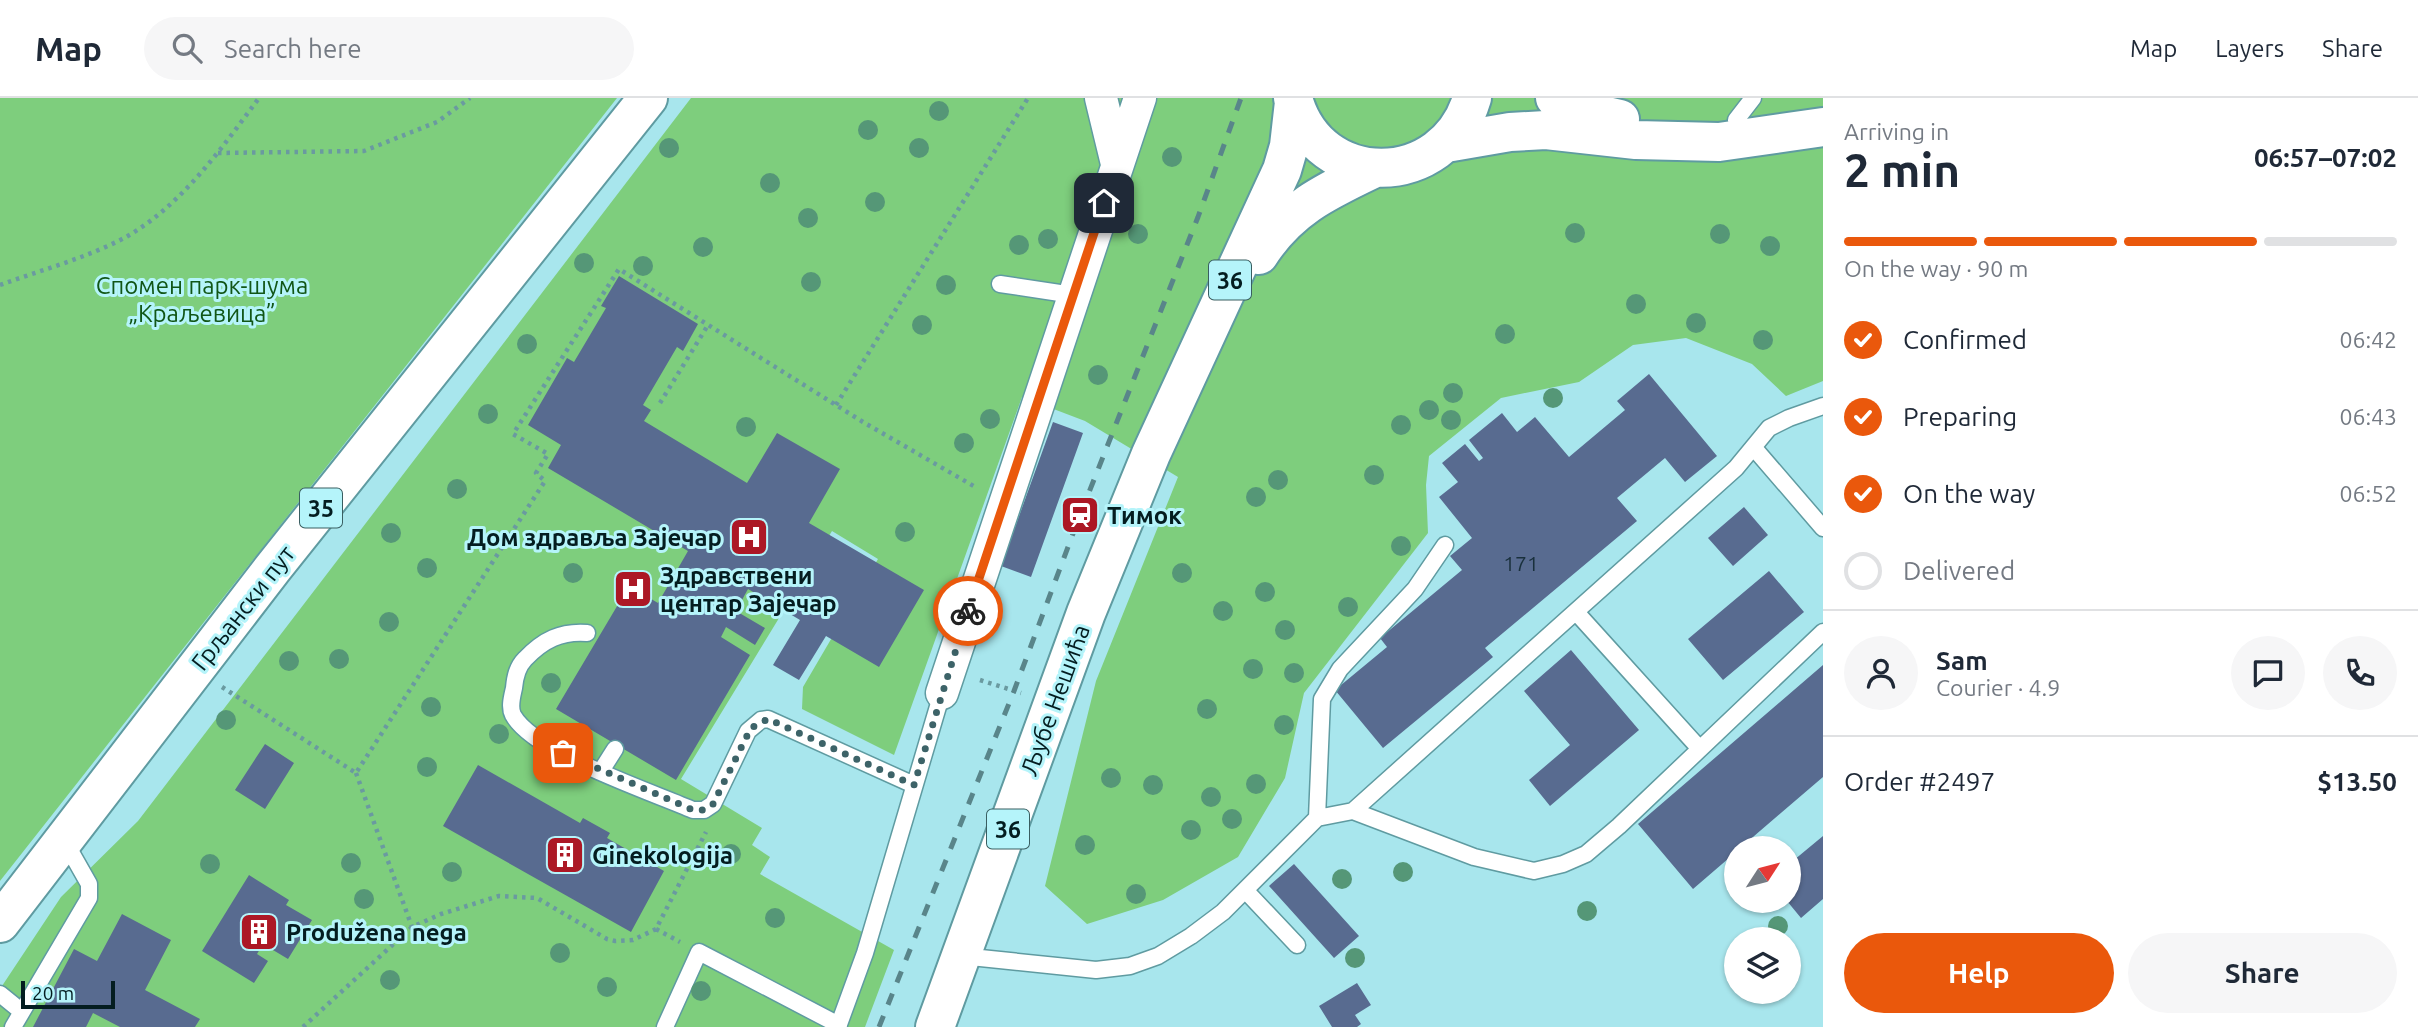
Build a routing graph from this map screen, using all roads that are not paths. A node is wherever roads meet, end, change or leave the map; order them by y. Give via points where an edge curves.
1 (648, 98) edge
2 (1101, 98) edge
3 (1140, 98) edge
4 (1472, 98) edge
5 (1555, 98) edge
6 (1293, 100) edge
7 (1823, 105) edge
8 (1744, 109) edge
9 (1823, 127) edge
10 (1446, 143) junction
11 (1118, 164) junction
12 (1376, 168) junction
13 (1000, 284) dead end
14 (1073, 295) junction
15 (1823, 406) edge
16 (1754, 448) junction
17 (1151, 454) junction
18 (1823, 528) edge
19 (1445, 545) dead end
20 (1577, 612) junction
21 (1823, 632) edge
22 (587, 633) dead end
23 (945, 681) joint
24 (615, 749) dead end
25 (1700, 749) junction
26 (601, 771) junction
27 (914, 785) junction
28 (1353, 811) junction
29 (1317, 818) junction
30 (64, 840) junction
31 (1245, 890) junction
32 (0, 923) edge
33 (1297, 945) dead end
34 (961, 956) junction
35 (0, 995) edge
36 (21, 1011) junction
37 (838, 1026) edge
38 (13, 1027) edge
39 (665, 1027) edge
40 (935, 1027) edge

1 - 30 main road, Грљански пут / 35
2 - 11 street
3 - 11 street
4 - 10 main road, 36
5 - 8 main road via 1584,111 1624,120 1661,122
6 - 12 main road, 36 via 1311,135 1329,151
6 - 17 main road, Љубе Нешића / 36 via 1282,170
7 - 8 main road via 1770,117
9 - 10 main road via 1719,142 1636,140 1546,130
10 - 12 main road, 36 via 1418,161
11 - 14 street
12 - 17 main road, Љубе Нешића via 1314,199 1277,229 1242,284
13 - 14 lane
14 - 23 street
15 - 16 lane via 1769,428
16 - 18 lane
16 - 20 lane
17 - 34 main road, Љубе Нешића / 36 via 1086,613
19 - 29 lane via 1415,589 1340,669 1322,699
20 - 25 lane
20 - 28 lane
21 - 25 lane
22 - 26 lane via 552,637 526,658 515,676 511,710 554,749
23 - 27 lane
24 - 26 lane
25 - 28 lane via 1586,854 1534,871 1474,857
26 - 27 lane via 693,810 704,810 713,804 751,728 768,719
27 - 37 lane via 865,953
28 - 29 lane
29 - 31 lane
30 - 32 main road, Грљански пут / 35
30 - 36 lane via 89,884 89,898
31 - 33 lane
31 - 34 lane via 1191,936 1130,966 1096,970
34 - 40 main road, Љубе Нешића / 36
35 - 36 lane
36 - 38 lane
37 - 39 lane via 699,952

